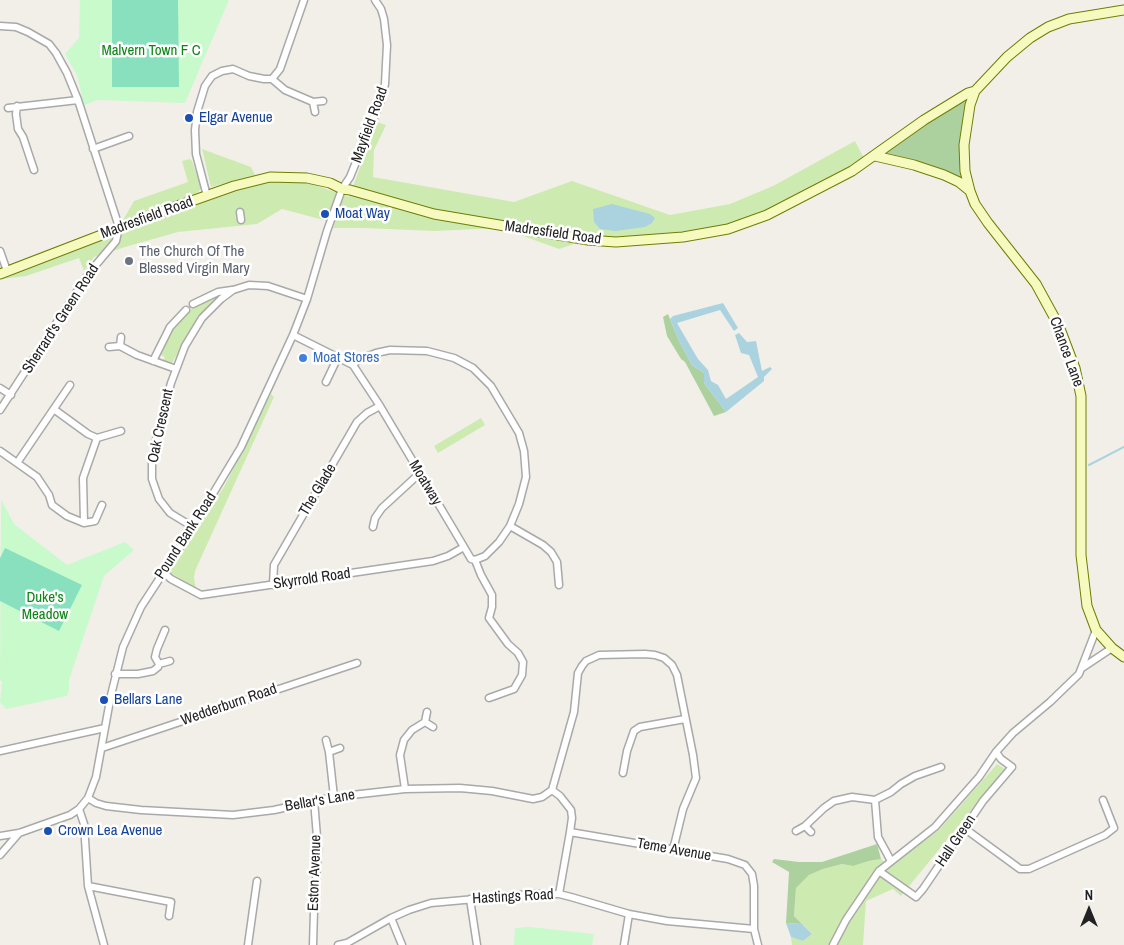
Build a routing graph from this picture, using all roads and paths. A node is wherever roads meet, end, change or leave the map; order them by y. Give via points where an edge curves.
1 (304, 0) edge
2 (375, 0) edge
3 (1124, 10) edge
4 (0, 26) edge
5 (272, 79) junction
6 (975, 91) junction
7 (78, 100) junction
8 (322, 100) dead end
9 (314, 102) junction
10 (17, 106) junction
11 (8, 108) dead end
12 (315, 112) dead end
13 (130, 136) dead end
14 (93, 149) junction
15 (875, 156) junction
16 (34, 170) dead end
17 (342, 189) junction
18 (970, 191) junction
19 (207, 196) junction
20 (240, 212) dead end
21 (241, 220) dead end
22 (119, 227) junction
23 (0, 251) edge
24 (3, 272) edge
25 (233, 290) junction
26 (307, 299) junction
27 (193, 304) dead end
28 (186, 310) dead end
29 (293, 335) junction
30 (121, 337) dead end
31 (120, 346) junction
32 (109, 347) dead end
33 (338, 357) junction
34 (152, 361) junction
35 (353, 365) junction
36 (176, 369) junction
37 (326, 382) dead end
38 (70, 385) dead end
39 (0, 388) edge
40 (11, 395) junction
41 (380, 406) junction
42 (0, 410) edge
43 (55, 410) junction
44 (121, 431) dead end
45 (97, 438) junction
46 (0, 451) edge
47 (17, 463) junction
48 (419, 474) junction
49 (102, 505) dead end
50 (84, 523) junction
51 (193, 526) junction
52 (510, 526) junction
53 (373, 528) dead end
54 (464, 547) junction
55 (475, 560) junction
56 (163, 572) junction
57 (272, 585) junction
58 (559, 585) dead end
59 (165, 630) dead end
60 (1096, 630) junction
61 (1112, 648) junction
62 (1124, 657) edge
63 (170, 661) dead end
64 (357, 663) dead end
65 (159, 664) junction
66 (1082, 668) junction
67 (115, 674) junction
68 (489, 698) dead end
69 (427, 712) dead end
70 (685, 719) junction
71 (425, 722) junction
72 (433, 727) dead end
73 (105, 728) junction
74 (326, 740) dead end
75 (102, 748) junction
76 (340, 748) dead end
77 (0, 751) edge
78 (329, 752) junction
79 (996, 752) junction
80 (941, 767) dead end
81 (623, 773) dead end
82 (404, 789) junction
83 (552, 790) junction
84 (334, 797) junction
85 (88, 798) junction
86 (314, 800) junction
87 (875, 800) junction
88 (1103, 800) dead end
89 (79, 809) junction
90 (805, 826) junction
91 (964, 828) junction
92 (796, 831) dead end
93 (570, 832) junction
94 (812, 832) dead end
95 (19, 833) junction
96 (0, 836) edge
97 (672, 850) junction
98 (0, 855) edge
99 (891, 861) junction
100 (879, 871) junction
101 (257, 881) dead end
102 (88, 886) junction
103 (559, 894) junction
104 (470, 899) junction
105 (629, 914) junction
106 (168, 916) dead end
107 (391, 918) junction
108 (754, 929) junction
109 (104, 945) edge
110 (248, 945) edge
111 (313, 945) edge
112 (338, 945) edge
113 (402, 945) edge
114 (477, 945) edge
115 (624, 945) edge
116 (758, 945) edge
117 (833, 945) edge

1 - 5 street via 280,69
2 - 17 street, Mayfield Road via 384,19 386,84 355,167
3 - 6 street, Madresfield Road via 1069,19 1048,27 1007,57
4 - 7 street via 16,27 49,44 67,73
5 - 9 street via 285,90
5 - 19 street via 233,69 212,76 205,86 195,130 196,154
6 - 15 street, Madresfield Road via 924,120
6 - 18 street, Chance Lane via 964,146
7 - 10 street
7 - 14 street
8 - 9 street
9 - 12 street
10 - 11 street
10 - 16 street via 18,129
13 - 14 street
14 - 22 street
15 - 17 street, Madresfield Road via 833,182 748,223 683,237 616,242 574,239 434,214
15 - 18 street via 914,164 944,175
17 - 19 street, Madresfield Road via 307,178 270,177
17 - 26 street, Pound Bank Road
18 - 60 street, Chance Lane via 988,223 1036,284 1059,326 1079,384 1082,418 1081,563 1087,606
19 - 22 street, Madresfield Road
20 - 21 street
22 - 24 street, Madresfield Road
22 - 40 street, Sherrard's Green Road via 116,241 89,273
23 - 24 street
25 - 26 street via 268,286
25 - 27 street via 218,292
25 - 36 street, Oak Crescent via 202,318
26 - 29 street, Pound Bank Road
28 - 34 street via 170,327
29 - 33 street, Moatway
29 - 51 street, Pound Bank Road via 234,460
30 - 31 street
31 - 32 street
31 - 34 street, Oak Crescent
33 - 35 street, Moatway
33 - 37 street
34 - 36 street, Oak Crescent
35 - 41 street, Moatway
35 - 52 street via 358,360 390,350 427,351 454,358 473,368 488,382 511,417 524,451 526,477
36 - 51 street, Oak Crescent via 156,440 152,479 159,499 170,513
38 - 43 street
39 - 40 street
40 - 42 street, Sherrard's Green Road
41 - 48 street, Moatway
41 - 57 street, The Glade via 357,422 274,565
43 - 45 street
43 - 47 street
44 - 45 street
45 - 50 street via 83,478
46 - 47 street
47 - 50 street via 37,477 52,505
48 - 53 street via 382,508
48 - 54 street, Moatway
49 - 50 street via 94,520
51 - 56 street, Pound Bank Road
52 - 55 street via 485,556
52 - 58 street via 551,552 558,562
54 - 55 street, Moatway
54 - 57 street, Skyrrold Road via 433,561
55 - 68 street, Moatway via 492,595 489,618 523,662 522,675 514,689
56 - 57 street, Skyrrold Road via 201,595
56 - 67 street, Pound Bank Road via 141,606
59 - 65 street via 157,649
60 - 61 street, Chance Lane
60 - 66 street, Hall Green
61 - 62 street, Chance Lane
61 - 66 street, Hall Green
63 - 65 street
64 - 75 street, Wedderburn Road
65 - 67 street via 153,671
66 - 79 street, Hall Green via 1069,685 1013,733
67 - 73 street, Pound Bank Road
69 - 71 street
70 - 81 street via 640,727 634,731
70 - 83 street via 677,675 664,658 639,654 592,657 578,673 574,712
70 - 97 street via 696,778 683,809
71 - 72 street
71 - 82 street via 404,740 400,755
73 - 75 street, Pound Bank Road
73 - 77 street
74 - 78 street
75 - 85 street, Pound Bank Road
76 - 78 street
78 - 84 street
79 - 91 street, Hall Green via 1012,767
79 - 99 street, Hall Green via 979,777 935,827
80 - 87 street via 915,776
82 - 83 street, Bellar's Lane via 460,788 533,799
82 - 84 street, Bellar's Lane
83 - 93 street via 571,810
84 - 86 street, Bellar's Lane
85 - 86 street, Bellar's Lane via 106,806 233,815 274,810
85 - 89 street, Pound Bank Road
86 - 111 street, Eston Avenue via 318,849
87 - 90 street via 852,797 834,801
87 - 99 street via 878,837
88 - 91 street via 1114,828 1029,869 1020,869
89 - 95 street, Pound Bank Road via 70,816
89 - 102 street via 84,824
90 - 92 street
90 - 94 street
91 - 100 street, Hall Green via 916,897
93 - 97 street, Teme Avenue
93 - 103 street
95 - 96 street, Pound Bank Road
95 - 98 street
97 - 108 street, Teme Avenue via 745,865 752,874 754,886
99 - 100 street, Hall Green
100 - 117 street, Hall Green
101 - 110 street
102 - 106 street via 171,902
102 - 109 street
103 - 104 street, Hastings Road
103 - 105 street, Hastings Road
104 - 107 street, Hastings Road via 430,903
104 - 114 street
105 - 108 street, Hastings Road
105 - 115 street
107 - 112 street, Hastings Road
107 - 113 street
108 - 116 street, Teme Avenue

